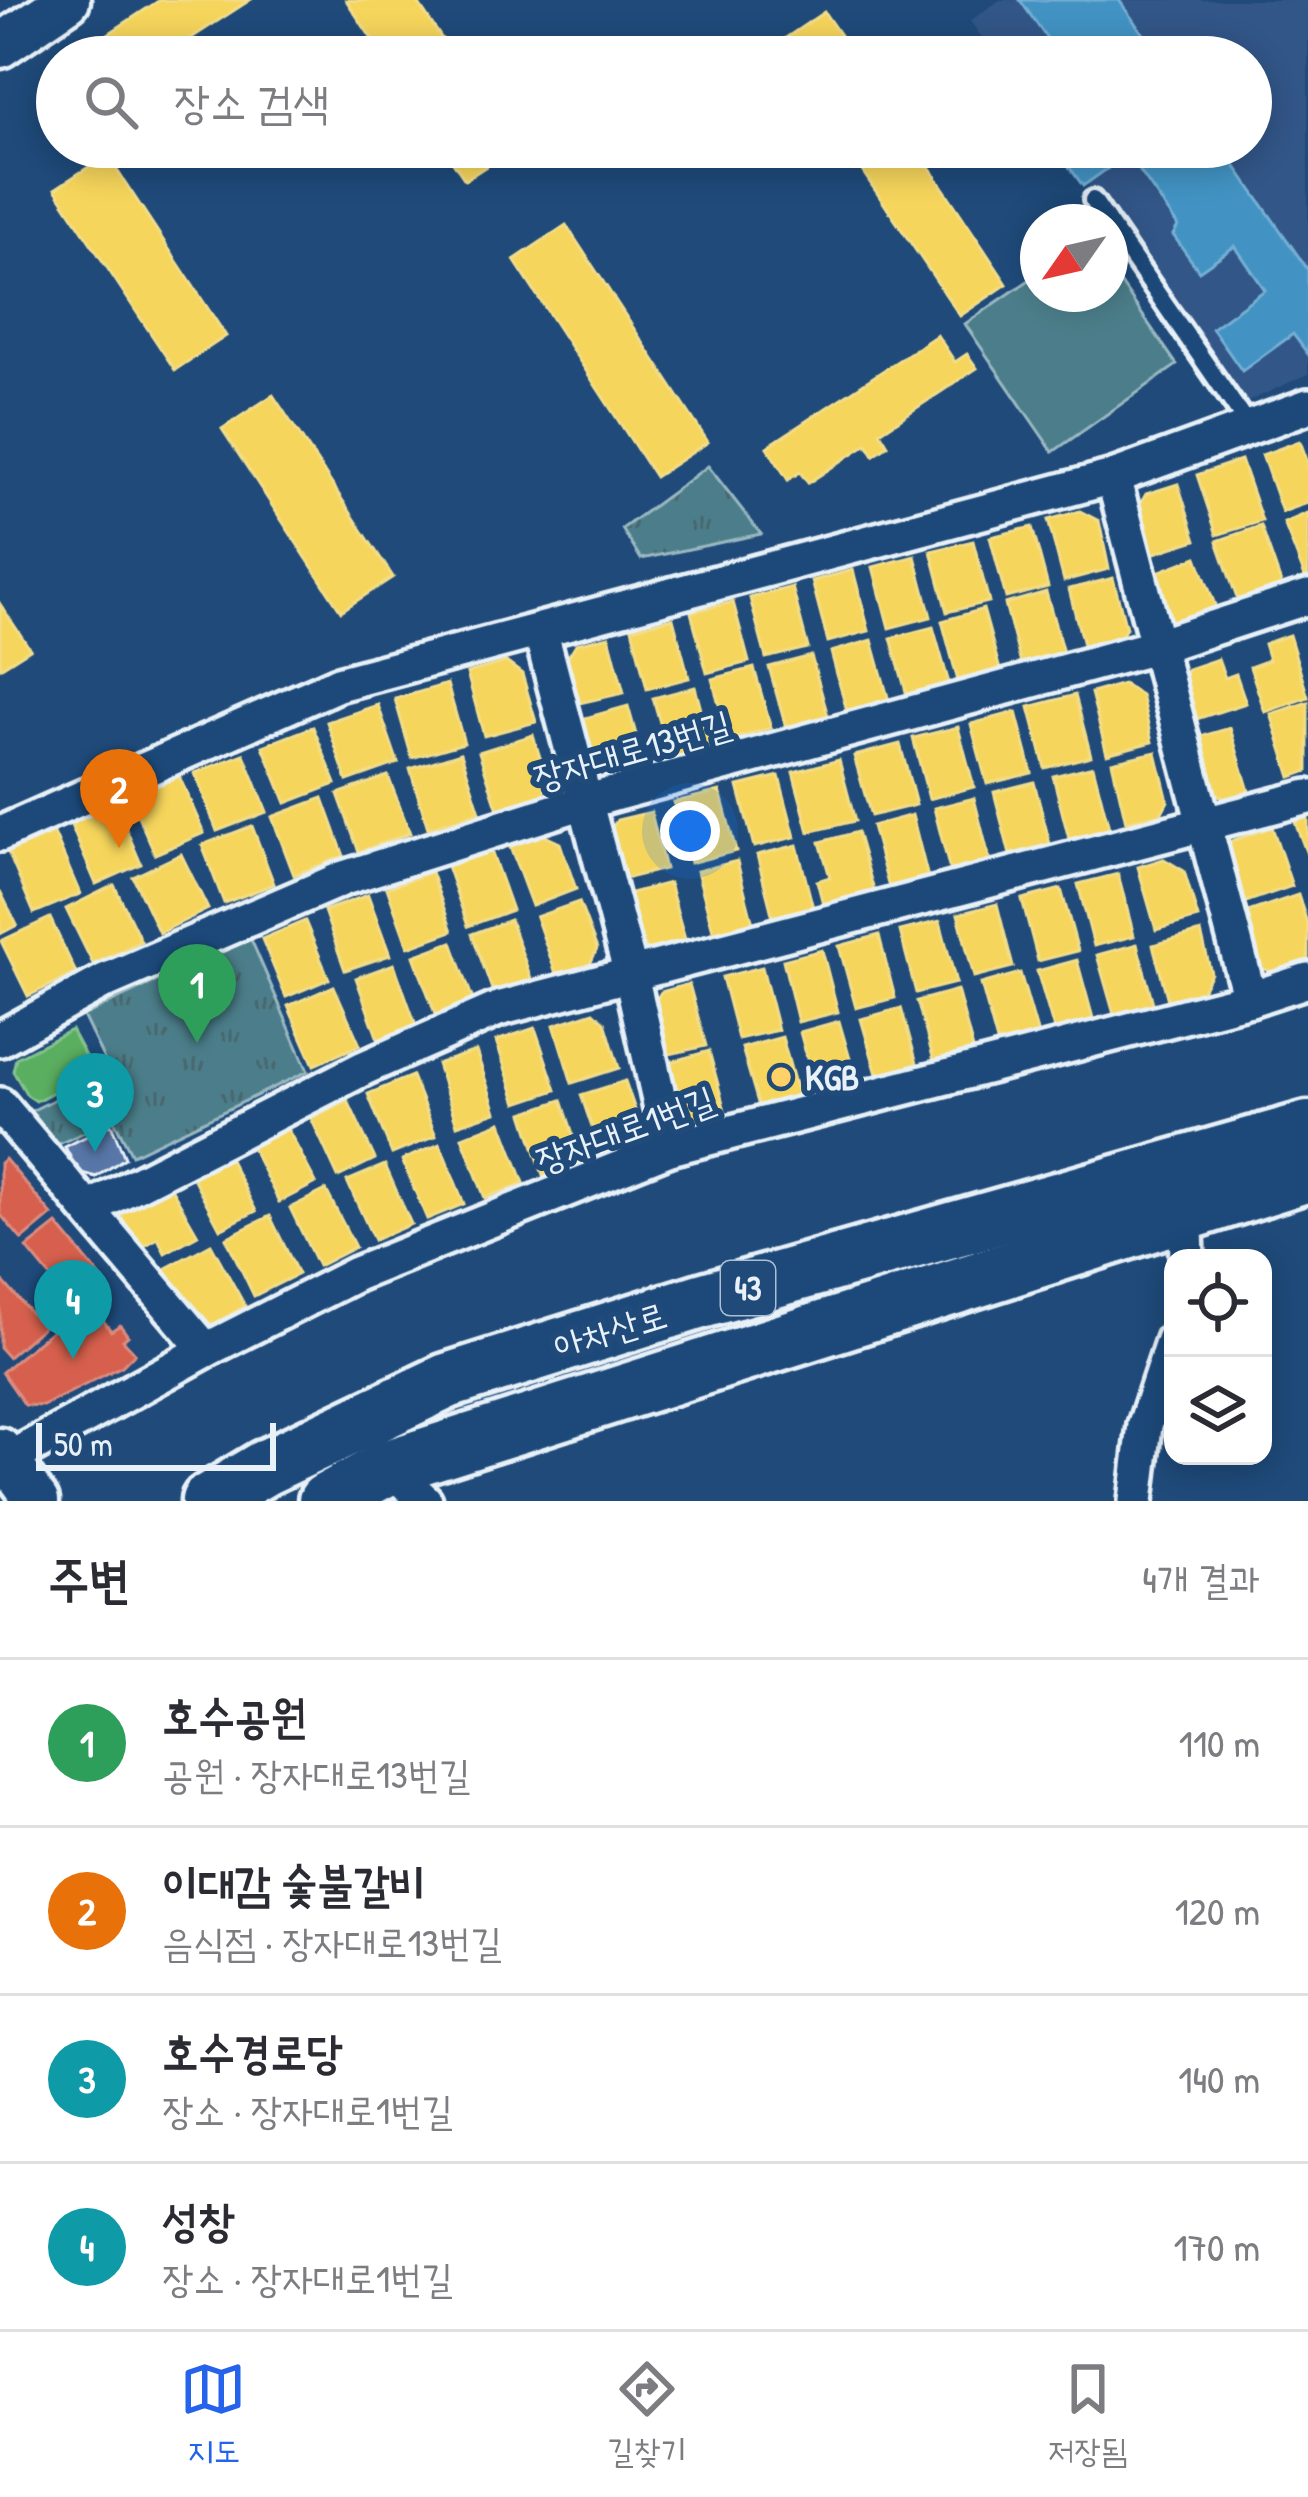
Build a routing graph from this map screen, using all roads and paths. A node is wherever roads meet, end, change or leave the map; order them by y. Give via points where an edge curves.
1 (68, 0) edge
2 (0, 46) edge
3 (1093, 200) dead end
4 (1096, 204) edge
5 (1128, 251) edge
6 (1308, 406) edge
7 (1250, 428) junction
8 (1113, 477) junction
9 (1308, 597) edge
10 (541, 633) junction
11 (1158, 646) junction
12 (1308, 797) edge
13 (584, 802) junction
14 (1202, 827) junction
15 (0, 834) edge
16 (631, 975) junction
17 (1308, 980) edge
18 (1250, 999) junction
19 (0, 1039) edge
20 (0, 1105) edge
21 (1308, 1130) edge
22 (670, 1148) junction
23 (1308, 1174) edge
24 (88, 1209) junction
25 (1183, 1213) edge
26 (206, 1350) junction
27 (1167, 1357) edge
28 (4, 1454) edge
29 (407, 1484) edge
30 (37, 1501) edge
31 (209, 1501) edge
32 (326, 1501) edge
33 (1136, 1501) edge

1 - 2 street
3 - 4 lane
5 - 7 lane
6 - 7 street
7 - 8 street
8 - 10 street
8 - 11 street
9 - 11 street, 장자대로13번길
10 - 13 street
10 - 15 street via 338,684
11 - 13 street, 장자대로13번길
11 - 14 street
12 - 14 street
13 - 16 street
13 - 19 street, 장자대로13번길 via 344,878 105,981
14 - 16 street
14 - 18 street
16 - 22 street
16 - 24 street via 498,1009
17 - 18 street, 장자대로1번길
18 - 22 street, 장자대로1번길
20 - 24 street
21 - 25 main road, 아차산로 / 43
22 - 26 street, 장자대로1번길 via 356,1274
23 - 25 main road, 아차산로 / 43
24 - 26 street
25 - 29 main road, 아차산로 / 43
25 - 31 main road, 아차산로 / 43 via 700,1301 447,1381
26 - 28 street, 장자대로1번길
27 - 33 street via 1145,1425
28 - 30 street
29 - 32 main road, 아차산로 / 43

